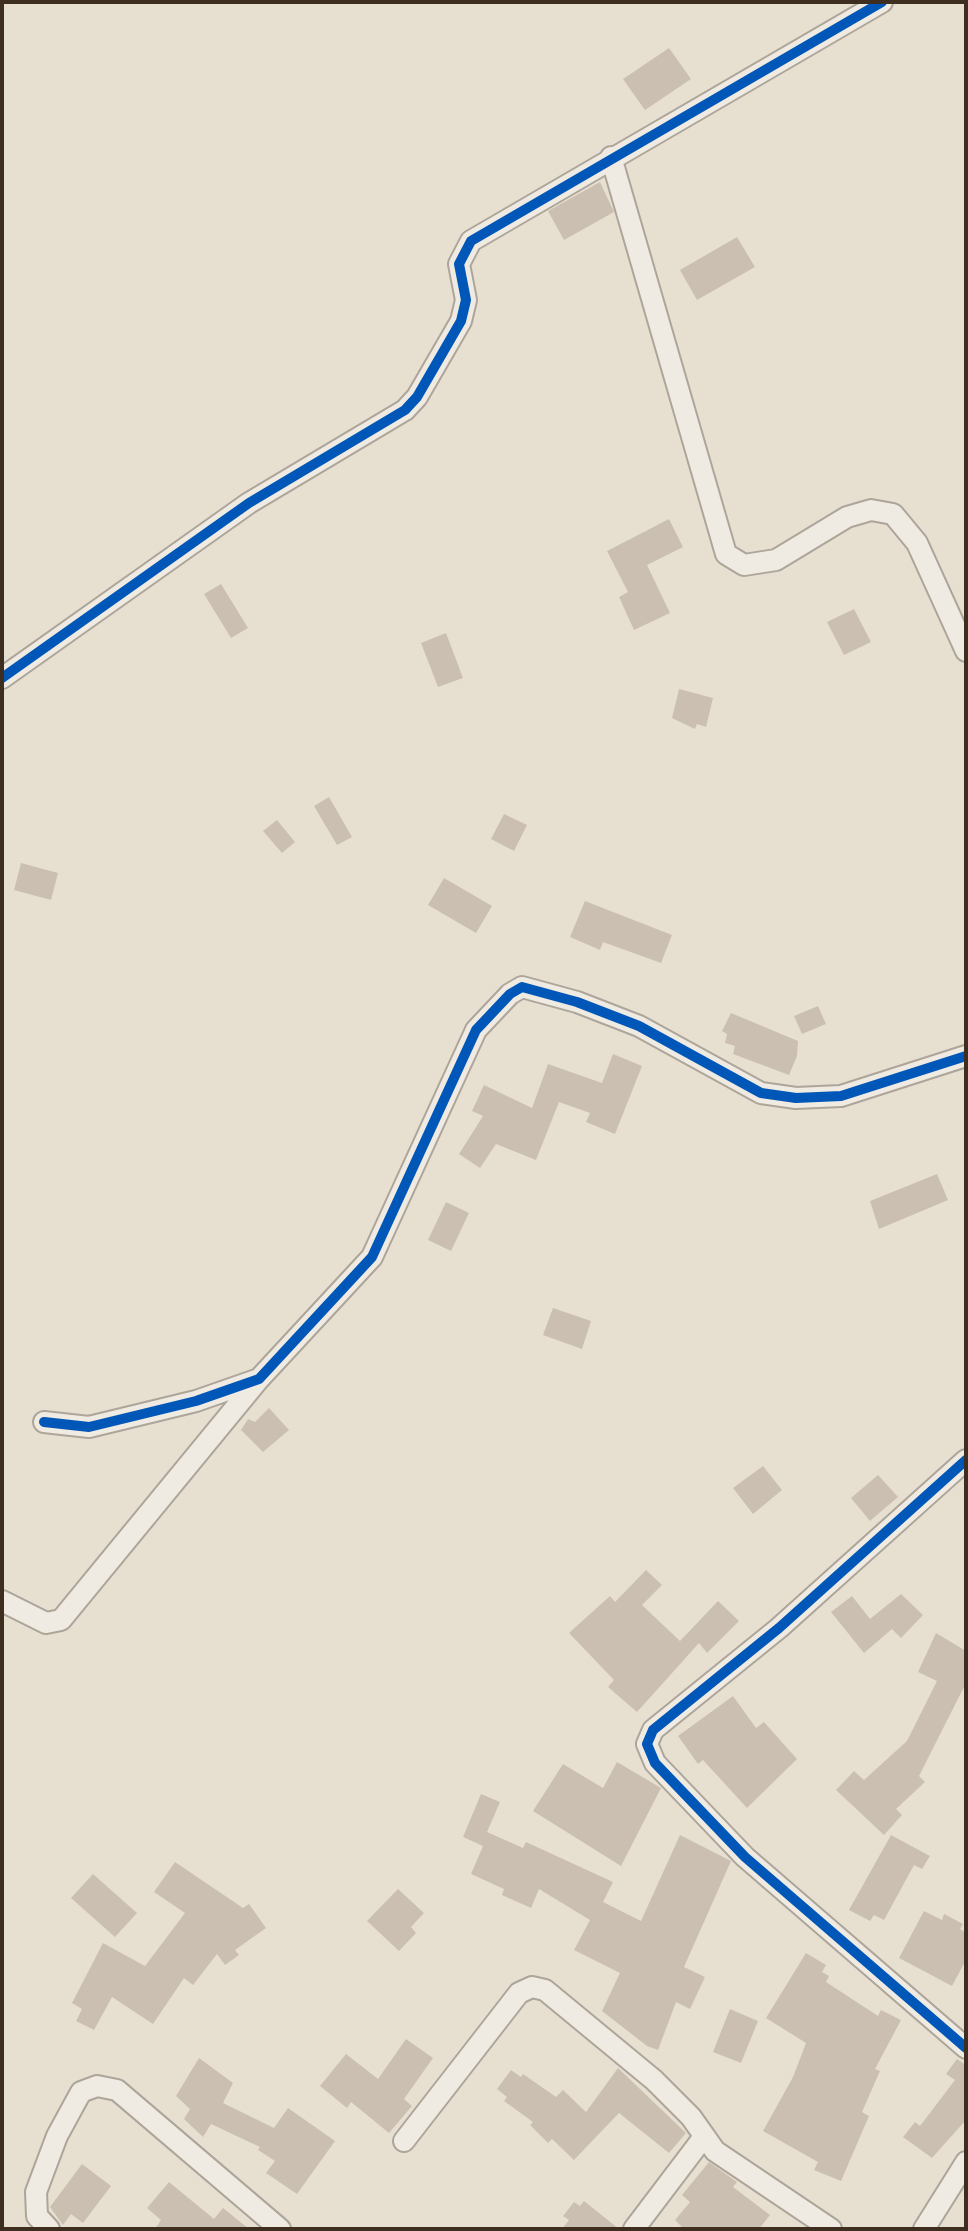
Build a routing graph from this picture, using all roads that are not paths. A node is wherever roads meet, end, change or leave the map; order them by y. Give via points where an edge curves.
1 (882, 2) edge
2 (611, 157) junction
3 (966, 651) edge
4 (2, 678) edge
5 (966, 1056) edge
6 (259, 1379) junction
7 (44, 1422) dead end
8 (966, 1460) edge
9 (2, 1601) edge
10 (966, 2048) edge
11 (703, 2138) junction
12 (404, 2141) dead end
13 (966, 2162) edge
14 (49, 2229) edge
15 (280, 2229) edge
16 (634, 2229) edge
17 (831, 2229) edge
18 (924, 2229) edge

1 - 2 street
2 - 3 street via 726,554 744,565 776,560 847,517 871,510 893,514 917,543
2 - 4 street via 471,241 462,252 459,276 466,300 461,321 405,410 249,503
5 - 6 street via 841,1096 761,1093 639,1026 522,987 476,1030 372,1257
6 - 7 street via 196,1401 89,1427
6 - 9 street via 61,1620 46,1623
8 - 10 street via 779,1628 653,1730 647,1744 655,1763 745,1857
11 - 12 street via 691,2117 644,2070 565,2004 532,1987 519,1993
11 - 16 street
11 - 17 street
13 - 18 street
14 - 15 street via 37,2216 36,2192 81,2092 97,2086 117,2090

